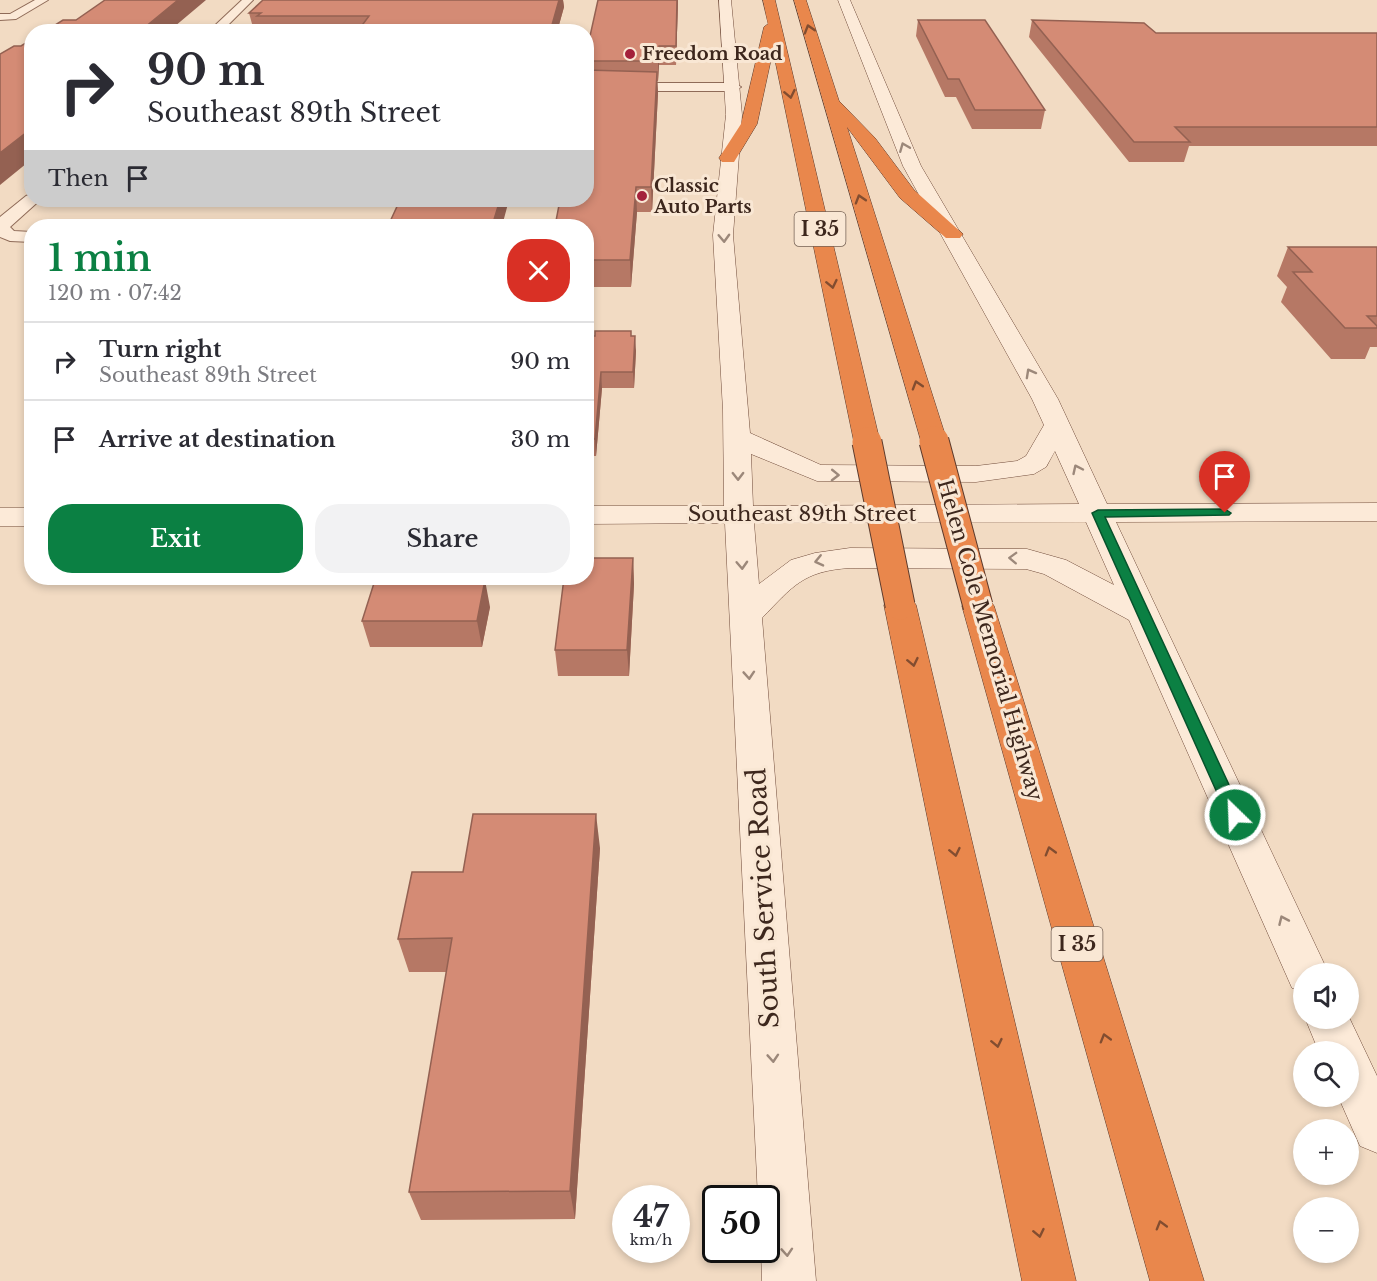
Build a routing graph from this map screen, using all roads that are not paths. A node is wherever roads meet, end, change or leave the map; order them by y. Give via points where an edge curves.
1 (43, 0) edge
2 (248, 0) edge
3 (725, 0) edge
4 (800, 0) edge
5 (844, 0) edge
6 (771, 8) edge
7 (6, 17) edge
8 (222, 24) edge
9 (0, 30) edge
10 (594, 87) edge
11 (734, 87) junction
12 (830, 98) junction
13 (728, 158) junction
14 (24, 205) edge
15 (0, 229) edge
16 (953, 234) junction
17 (24, 237) edge
18 (1057, 425) junction
19 (737, 437) junction
20 (1377, 512) edge
21 (1098, 513) junction
22 (594, 515) edge
23 (739, 515) junction
24 (0, 517) edge
25 (24, 517) edge
26 (1144, 614) junction
27 (745, 616) junction
28 (1302, 963) edge
29 (1359, 1090) edge
30 (1377, 1129) edge
31 (789, 1281) edge
32 (1049, 1281) edge
33 (1177, 1281) edge

1 - 7 street
2 - 8 street
3 - 11 main road, South Service Road
12 -> 4 highway, Helen Cole Memorial Highway / I 35
16 -> 5 main road via 912,166
6 - 13 highway via 749,124
6 -> 32 highway, I 35, bridge
7 - 9 street
10 - 11 street
11 - 13 main road, South Service Road
12 - 16 highway via 907,194
33 -> 12 highway, Helen Cole Memorial Highway / I 35, bridge via 978,606 934,441
13 -> 19 main road, South Service Road via 723,235
14 - 15 street
15 - 17 street via 10,236
18 -> 16 main road
19 -> 18 main road via 817,473 976,474 1024,468 1036,461
21 -> 18 main road
19 -> 23 main road, South Service Road
20 - 21 main road, Southeast 89th Street
21 - 23 main road, Southeast 89th Street
21 - 26 main road
22 - 23 main road, Southeast 89th Street
23 -> 27 main road, South Service Road
24 - 25 main road
26 -> 27 main road via 1055,567 1027,559 830,558 794,568
28 -> 26 main road
27 -> 31 main road, South Service Road
29 - 30 main road

